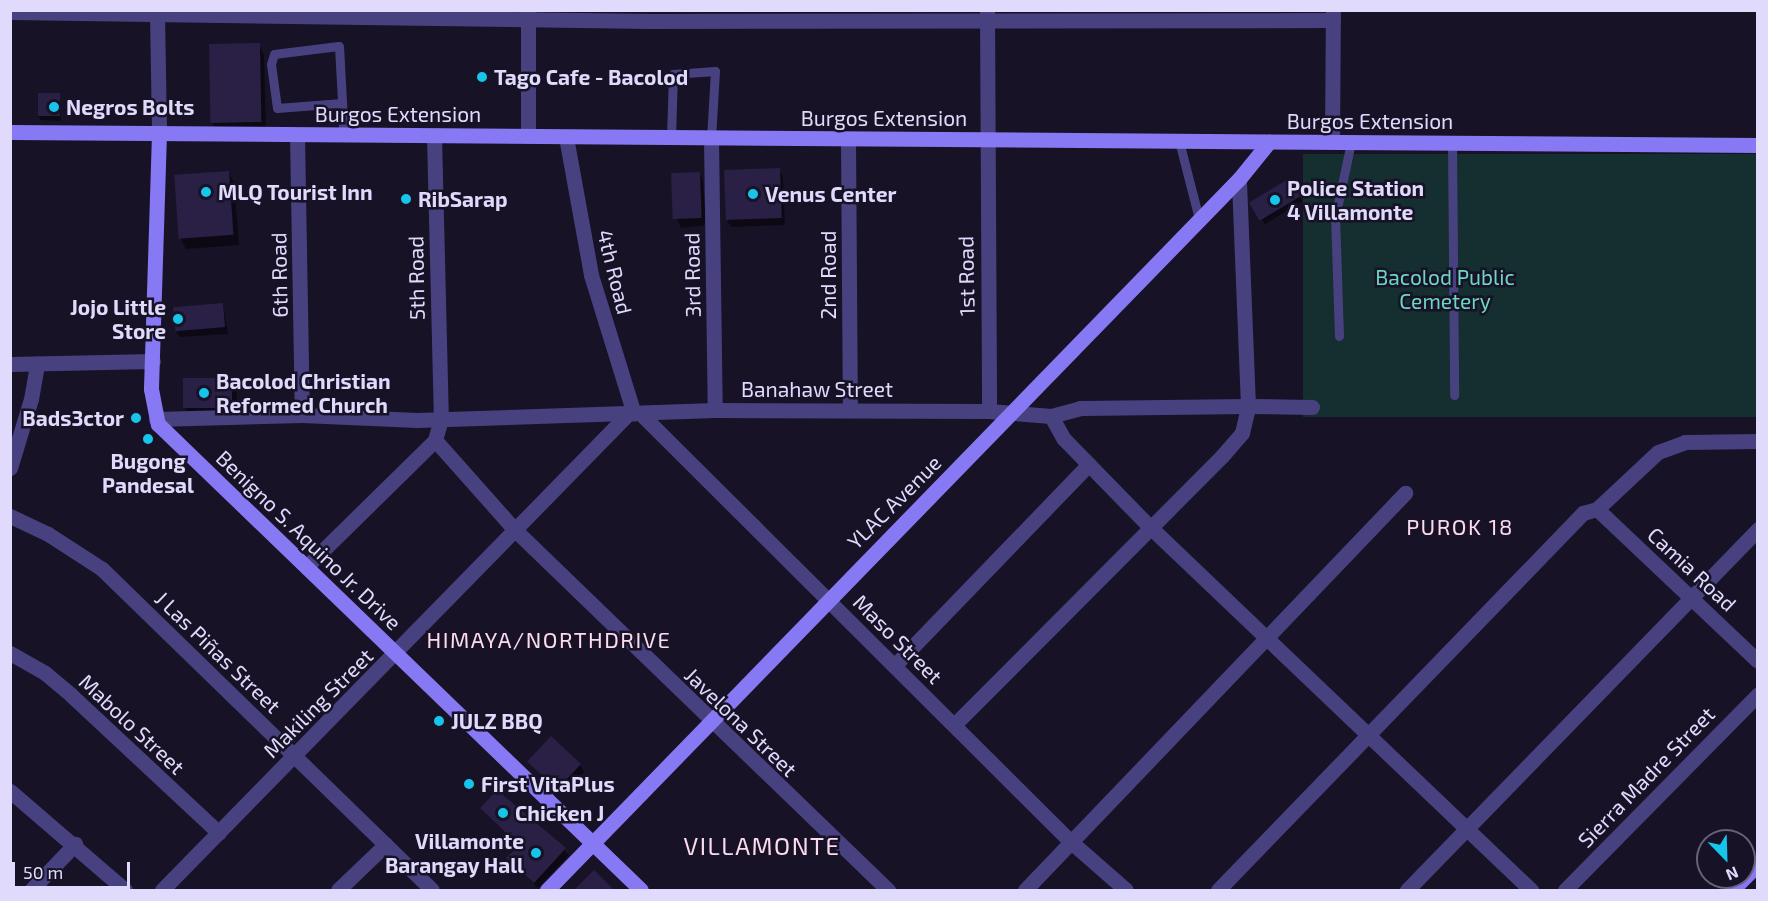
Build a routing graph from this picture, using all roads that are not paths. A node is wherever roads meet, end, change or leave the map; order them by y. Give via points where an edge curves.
1 (10, 12) edge
2 (157, 14) junction
3 (409, 14) edge
4 (528, 15) edge
5 (1333, 15) edge
6 (651, 16) edge
7 (987, 16) edge
8 (342, 103) junction
9 (10, 132) edge
10 (159, 133) junction
11 (297, 135) junction
12 (343, 135) junction
13 (434, 136) junction
14 (528, 136) junction
15 (566, 137) junction
16 (671, 137) junction
17 (711, 139) junction
18 (848, 139) junction
19 (985, 140) junction
20 (1179, 141) junction
21 (1269, 142) junction
22 (1332, 142) junction
23 (1351, 142) junction
24 (1452, 143) junction
25 (1758, 145) edge
26 (1239, 179) junction
27 (1199, 219) junction
28 (1338, 336) dead end
29 (153, 361) junction
30 (10, 364) edge
31 (37, 364) junction
32 (1454, 395) dead end
33 (1248, 406) junction
34 (1312, 407) dead end
35 (715, 410) junction
36 (850, 410) junction
37 (989, 411) junction
38 (1013, 411) junction
39 (635, 414) junction
40 (302, 415) junction
41 (1051, 416) junction
42 (156, 419) junction
43 (441, 419) junction
44 (435, 440) junction
45 (1758, 441) edge
46 (1089, 465) junction
47 (10, 468) edge
48 (1406, 494) dead end
49 (1597, 509) junction
50 (10, 516) edge
51 (1149, 526) junction
52 (514, 529) junction
53 (1758, 529) edge
54 (308, 565) junction
55 (1693, 598) junction
56 (827, 599) junction
57 (1269, 636) junction
58 (10, 653) edge
59 (397, 653) junction
60 (1758, 661) edge
61 (895, 665) junction
62 (1758, 694) edge
63 (708, 721) junction
64 (955, 724) junction
65 (1368, 732) junction
66 (296, 756) junction
67 (10, 791) edge
68 (1467, 828) junction
69 (219, 833) junction
70 (1070, 842) junction
71 (75, 844) junction
72 (386, 844) junction
73 (593, 844) junction
74 (1758, 864) edge
75 (31, 891) edge
76 (125, 891) edge
77 (162, 891) edge
78 (338, 891) edge
79 (432, 891) edge
80 (547, 891) edge
81 (641, 891) edge
82 (888, 891) edge
83 (1025, 891) edge
84 (1126, 891) edge
85 (1218, 891) edge
86 (1407, 891) edge
87 (1531, 891) edge
88 (1565, 891) edge
89 (1732, 891) edge

1 - 2 street
2 - 3 street
2 - 10 street
3 - 4 street
4 - 6 street
4 - 14 street
5 - 7 street
5 - 22 street
6 - 7 street
7 - 19 street, 1st Road
8 - 8 lane via 277,108 271,64 274,54 339,46
8 - 12 lane
9 - 10 main road, Burgos Extension
10 - 11 main road, Burgos Extension
10 - 29 main road
11 - 12 main road, Burgos Extension
11 - 40 street, 6th Road
12 - 13 main road, Burgos Extension
13 - 14 main road, Burgos Extension
13 - 43 street, 5th Road
14 - 15 main road, Burgos Extension
15 - 16 main road, Burgos Extension
15 - 39 street, 4th Road via 591,275
16 - 17 main road, Burgos Extension
16 - 17 lane via 673,74 715,71
17 - 18 main road, Burgos Extension
17 - 35 street, 3rd Road
18 - 19 main road, Burgos Extension
18 - 36 street, 2nd Road
19 - 20 main road, Burgos Extension
19 - 37 street, 1st Road
20 - 21 main road, Burgos Extension
20 - 27 lane
21 - 22 main road, Burgos Extension
21 - 26 main road, YLAC Avenue
22 - 23 main road, Burgos Extension
23 - 24 main road, Burgos Extension
23 - 28 lane via 1335,218
24 - 25 main road, Burgos Extension
24 - 32 lane
26 - 27 main road, YLAC Avenue
26 - 33 street
27 - 38 main road, YLAC Avenue
29 - 31 street
29 - 42 main road
30 - 31 street
31 - 47 street
33 - 34 street, Banahaw Street
33 - 41 street, Banahaw Street via 1080,408
33 - 51 street via 1242,433
35 - 36 street, Banahaw Street
35 - 39 street, Banahaw Street
36 - 37 street, Banahaw Street
37 - 38 street, Banahaw Street
38 - 41 street, Banahaw Street
38 - 56 main road, YLAC Avenue
39 - 43 street, Banahaw Street
39 - 52 street, Makiling Street
39 - 56 street, Maso Street
40 - 42 street, Banahaw Street
40 - 43 street, Banahaw Street
41 - 46 street via 1055,429
42 - 54 main road, Benigno S. Aquino Jr. Drive
43 - 44 street
44 - 52 street, Javelona Street
44 - 54 street
45 - 49 street via 1685,442 1658,452
46 - 51 street
46 - 61 street
48 - 57 street
49 - 55 street, Camia Road
49 - 65 street via 1583,513
50 - 66 street, J Las Piñas Street via 48,534 102,569
51 - 57 street
51 - 64 street
52 - 59 street, Makiling Street
52 - 63 street, Javelona Street
53 - 55 street
54 - 59 main road, Benigno S. Aquino Jr. Drive
55 - 60 street, Camia Road
55 - 68 street
56 - 61 street, Maso Street
56 - 63 main road, YLAC Avenue
57 - 65 street
57 - 70 street
58 - 69 street, Mabolo Street via 45,673 71,695
59 - 66 street, Makiling Street
59 - 73 main road, Benigno S. Aquino Jr. Drive
61 - 64 street, Maso Street
62 - 88 street, Sierra Madre Street
63 - 73 main road, YLAC Avenue
63 - 82 street, Javelona Street
64 - 70 street, Maso Street
65 - 68 street
65 - 85 street
66 - 69 street, Makiling Street
66 - 72 street, J Las Piñas Street
67 - 71 street
68 - 86 street
68 - 87 street
69 - 77 street, Makiling Street
70 - 83 street
70 - 84 street, Maso Street
71 - 75 street
71 - 76 street
72 - 78 street
72 - 79 street, J Las Piñas Street
73 - 80 main road, YLAC Avenue
73 - 81 main road, Benigno S. Aquino Jr. Drive
74 - 89 main road

